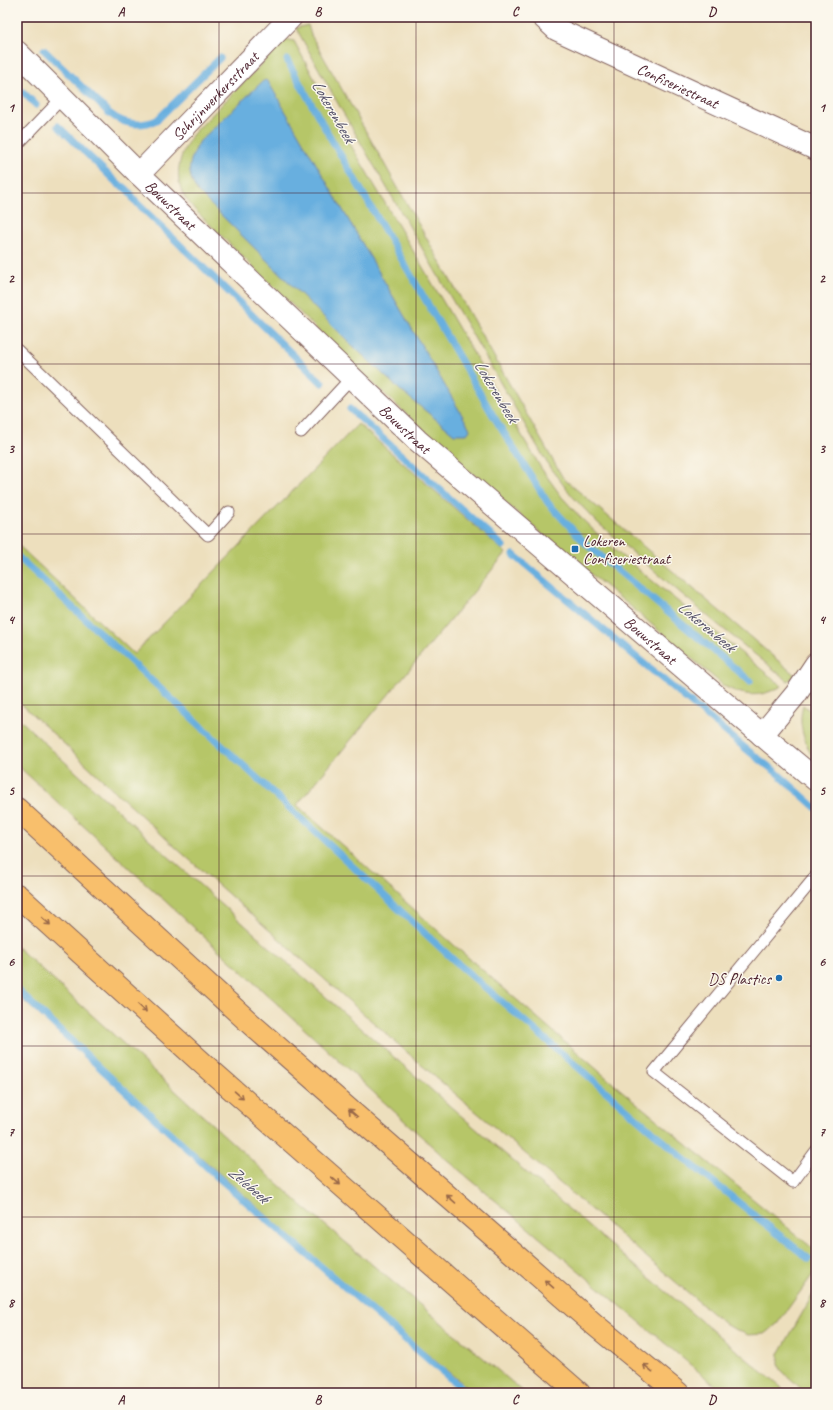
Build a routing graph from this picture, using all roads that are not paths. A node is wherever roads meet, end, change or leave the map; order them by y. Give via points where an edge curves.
1 (291, 17) edge
2 (543, 17) edge
3 (17, 52) edge
4 (63, 97) junction
5 (17, 145) edge
6 (816, 148) edge
7 (139, 174) junction
8 (17, 350) edge
9 (352, 377) junction
10 (301, 432) dead end
11 (228, 512) dead end
12 (816, 664) edge
13 (762, 735) junction
14 (816, 780) edge
15 (17, 809) edge
16 (816, 876) edge
17 (17, 895) edge
18 (816, 1151) edge
19 (579, 1393) edge
20 (678, 1393) edge

1 - 7 street, Schrijnwerkersstraat
2 - 6 street, Confiseriestraat via 556,29
3 - 4 street, Bouwstraat
4 - 5 lane
4 - 7 street, Bouwstraat
7 - 9 street, Bouwstraat
8 - 11 lane via 208,535
9 - 10 lane
9 - 13 street, Bouwstraat via 417,440
12 - 13 street via 796,694
13 - 14 street, Bouwstraat
20 -> 15 highway via 596,1325 251,1024
16 - 18 lane via 654,1072 793,1182
17 -> 19 highway via 210,1070

